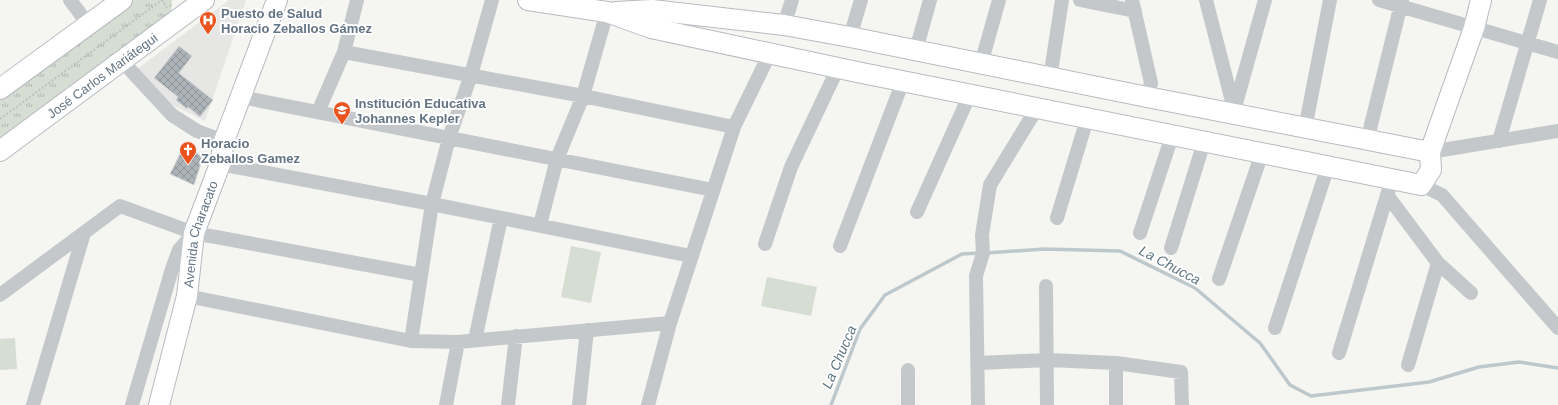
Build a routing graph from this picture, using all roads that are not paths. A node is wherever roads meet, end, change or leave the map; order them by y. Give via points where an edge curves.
1 (70, 0) edge
2 (122, 0) edge
3 (277, 0) edge
4 (358, 0) edge
5 (492, 0) edge
6 (528, 0) edge
7 (792, 0) edge
8 (861, 0) edge
9 (930, 0) edge
10 (999, 0) edge
11 (1062, 0) edge
12 (1080, 0) edge
13 (1206, 0) edge
14 (1265, 0) edge
15 (1330, 0) edge
16 (1379, 0) edge
17 (1481, 0) edge
18 (1540, 0) edge
19 (193, 3) edge
20 (1401, 3) edge
21 (1133, 6) edge
22 (607, 12) junction
23 (88, 24) junction
24 (784, 25) junction
25 (1474, 28) junction
26 (857, 38) junction
27 (1527, 43) junction
28 (916, 50) junction
29 (344, 52) junction
30 (1558, 52) edge
31 (770, 53) junction
32 (122, 61) junction
33 (981, 64) junction
34 (848, 70) junction
35 (472, 75) junction
36 (1050, 78) junction
37 (903, 81) junction
38 (0, 89) edge
39 (970, 94) junction
40 (583, 96) junction
41 (1147, 97) junction
42 (241, 98) junction
43 (1037, 108) junction
44 (318, 112) junction
45 (1233, 112) junction
46 (1087, 119) junction
47 (734, 126) junction
48 (1139, 129) junction
49 (1305, 129) junction
50 (1558, 131) edge
51 (1172, 136) junction
52 (449, 138) junction
53 (224, 141) junction
54 (1368, 141) junction
55 (1499, 141) junction
56 (1204, 142) junction
57 (0, 151) edge
58 (1430, 152) junction
59 (1262, 153) junction
60 (557, 159) junction
61 (220, 164) junction
62 (1328, 166) junction
63 (1421, 185) junction
64 (1390, 187) junction
65 (713, 190) junction
66 (432, 204) junction
67 (917, 212) dead end
68 (501, 218) junction
69 (1057, 218) dead end
70 (540, 226) junction
71 (84, 233) junction
72 (194, 233) junction
73 (1140, 233) dead end
74 (765, 244) dead end
75 (840, 246) dead end
76 (1171, 248) dead end
77 (692, 256) junction
78 (1438, 263) junction
79 (421, 275) junction
80 (1219, 279) dead end
81 (1046, 286) dead end
82 (1471, 293) dead end
83 (0, 295) edge
84 (187, 296) junction
85 (670, 323) junction
86 (1275, 328) dead end
87 (1558, 328) edge
88 (587, 330) junction
89 (516, 336) junction
90 (475, 340) junction
91 (410, 341) junction
92 (458, 342) junction
93 (1339, 353) dead end
94 (1048, 360) junction
95 (978, 363) junction
96 (1116, 363) junction
97 (1408, 365) dead end
98 (908, 370) dead end
99 (33, 405) edge
100 (132, 405) edge
101 (159, 405) edge
102 (446, 405) edge
103 (508, 405) edge
104 (579, 405) edge
105 (648, 405) edge
106 (908, 405) edge
107 (978, 405) edge
108 (1047, 405) edge
109 (1116, 405) edge
110 (1182, 405) edge

1 - 23 street
2 - 23 street
3 - 42 street, Avenida Characato
4 - 29 street
5 - 35 street
6 - 22 street
7 - 24 street
8 - 26 street
9 - 28 street
10 - 33 street
11 - 36 street
12 - 21 street
13 - 45 street
14 - 45 street
15 - 49 street
16 - 20 street
17 - 25 street
18 - 27 street
19 - 32 street, José Carlos Mariátegui
20 - 25 street
20 - 54 street
21 - 41 street via 1151,83
22 - 24 street via 652,10
22 - 31 street via 651,28
22 - 40 street
23 - 38 street
24 - 26 street
25 - 27 street
25 - 58 street
26 - 28 street
26 - 34 street
27 - 30 street
27 - 55 street
28 - 33 street
29 - 35 street
29 - 44 street
31 - 34 street
31 - 47 street
32 - 53 street via 172,115 197,131
32 - 57 street, José Carlos Mariátegui
33 - 36 street
34 - 37 street
34 - 74 street via 791,167
35 - 40 street
35 - 52 street
36 - 41 street
37 - 39 street
37 - 75 street
39 - 43 street
39 - 67 street
40 - 47 street
40 - 60 street
41 - 45 street
41 - 48 street
42 - 44 street
42 - 53 street, Avenida Characato
43 - 46 street
43 - 95 street via 990,185 982,234 983,253 976,276
44 - 52 street
45 - 49 street
46 - 48 street
46 - 69 street
47 - 65 street
48 - 51 street
49 - 54 street
50 - 55 street
51 - 56 street
51 - 73 street
52 - 60 street
52 - 66 street
53 - 61 street, Avenida Characato
54 - 58 street
55 - 58 street
56 - 59 street
56 - 76 street
58 - 63 street via 1431,170
59 - 62 street
59 - 80 street
60 - 65 street
60 - 70 street
61 - 66 street
61 - 72 street, Avenida Characato
62 - 64 street
62 - 86 street
63 - 64 street
63 - 87 street via 1442,195
64 - 78 street
64 - 93 street
65 - 77 street
66 - 68 street
66 - 79 street
68 - 70 street
68 - 90 street
70 - 77 street
71 - 72 street via 120,206
71 - 83 street
71 - 99 street
72 - 79 street
72 - 84 street, Avenida Characato
72 - 100 street via 179,250 172,269
77 - 85 street
78 - 82 street
78 - 97 street
79 - 91 street
81 - 94 street
84 - 91 street
84 - 101 street, Avenida Characato
85 - 88 street
85 - 105 street
88 - 89 street
88 - 104 street
89 - 90 street
89 - 103 street
90 - 92 street
91 - 92 street
92 - 102 street
94 - 95 street
94 - 96 street
94 - 108 street
95 - 107 street
96 - 109 street
96 - 110 street via 1181,372
98 - 106 street

